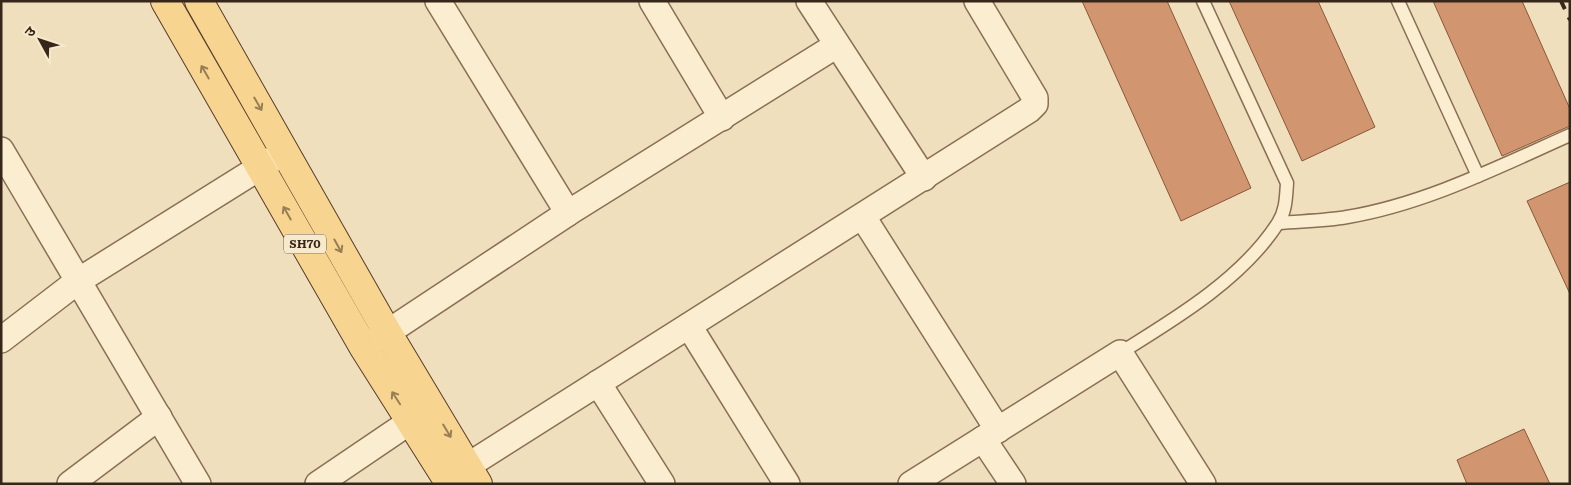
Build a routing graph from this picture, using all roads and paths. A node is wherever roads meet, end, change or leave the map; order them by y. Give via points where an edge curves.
1 (166, 1) edge
2 (199, 1) edge
3 (438, 1) edge
4 (652, 1) edge
5 (809, 1) edge
6 (977, 1) edge
7 (1203, 1) edge
8 (1398, 1) edge
9 (837, 45) junction
10 (722, 118) junction
11 (1570, 135) edge
12 (285, 152) junction
13 (3, 157) edge
14 (260, 167) junction
15 (1478, 176) junction
16 (924, 178) junction
17 (568, 213) junction
18 (863, 216) junction
19 (1279, 223) junction
20 (78, 281) junction
21 (689, 326) junction
22 (387, 332) junction
23 (1, 340) edge
24 (364, 348) junction
25 (1120, 353) junction
26 (598, 383) junction
27 (158, 417) junction
28 (411, 420) junction
29 (991, 434) junction
30 (461, 478) edge
31 (70, 484) edge
32 (198, 484) edge
33 (318, 484) edge
34 (662, 484) edge
35 (787, 484) edge
36 (911, 484) edge
37 (1013, 484) edge
38 (1204, 484) edge

14 -> 1 main road, SH70
2 -> 12 main road, SH70
3 - 17 street
4 - 10 street
5 - 9 street
6 - 16 street via 1035,98 1034,104 1022,117
7 - 19 lane via 1286,183 1286,202
8 - 15 lane
9 - 10 street
9 - 16 street
10 - 17 street
11 - 15 lane
12 - 14 street
12 -> 22 main road, SH70
13 - 20 street
14 - 20 street
24 -> 14 main road, SH70
15 - 19 lane via 1410,202 1347,217
16 - 18 street
17 - 22 street
18 - 21 street
18 - 29 street
19 - 25 lane via 1253,253 1191,309
20 - 23 street
20 - 27 street
21 - 26 street
21 - 35 street
22 - 24 street
22 -> 30 main road, SH70
28 -> 24 main road, SH70
25 - 29 street
25 - 38 street
26 - 30 street
26 - 34 street
27 - 31 street
27 - 32 street
28 - 30 main road, SH70
28 - 33 street
29 - 36 street
29 - 37 street

